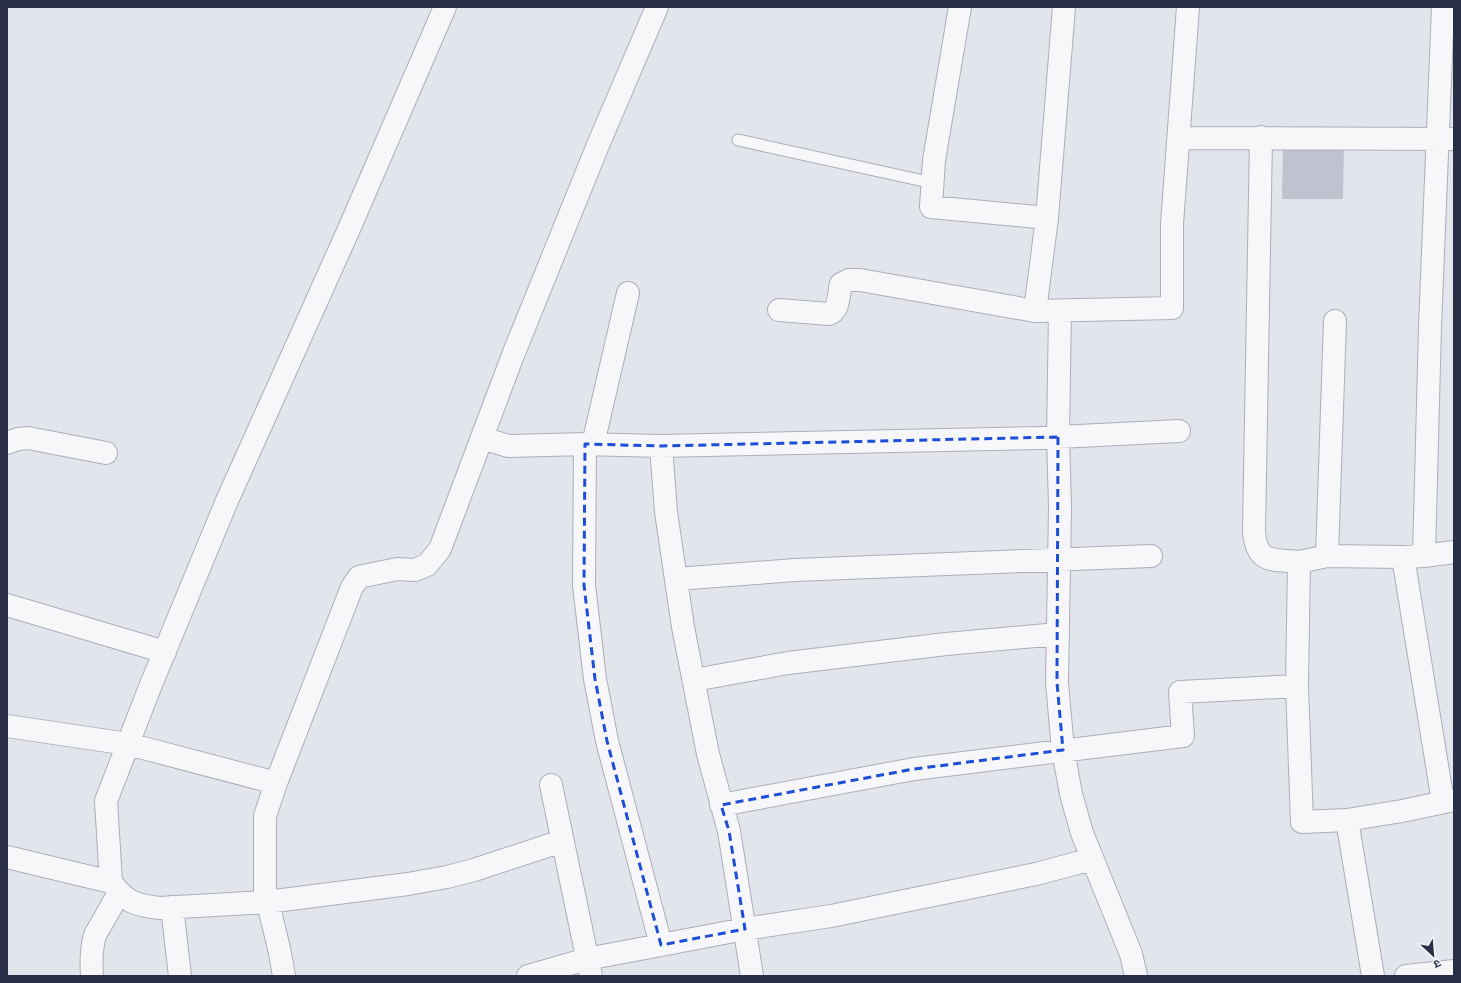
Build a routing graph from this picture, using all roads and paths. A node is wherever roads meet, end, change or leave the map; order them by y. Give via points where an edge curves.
1 (445, 7) edge
2 (657, 7) edge
3 (960, 7) edge
4 (1064, 7) edge
5 (1188, 7) edge
6 (1443, 7) edge
7 (1450, 7) edge
8 (1454, 8) edge
9 (1178, 138) junction
10 (1261, 138) junction
11 (1446, 139) edge
12 (738, 140) dead end
13 (933, 183) junction
14 (1047, 218) junction
15 (628, 292) dead end
16 (778, 310) dead end
17 (1035, 311) junction
18 (1060, 311) junction
19 (1336, 321) dead end
20 (1179, 431) dead end
21 (1058, 437) junction
22 (482, 438) junction
23 (7, 443) edge
24 (589, 444) junction
25 (661, 446) junction
26 (106, 453) dead end
27 (1454, 552) edge
28 (1150, 556) dead end
29 (1327, 556) junction
30 (1424, 556) junction
31 (1403, 557) junction
32 (1059, 560) junction
33 (1299, 562) junction
34 (676, 579) junction
35 (7, 605) edge
36 (1058, 634) junction
37 (165, 652) junction
38 (694, 680) junction
39 (1297, 686) junction
40 (7, 726) edge
41 (128, 744) junction
42 (1063, 750) junction
43 (276, 783) junction
44 (551, 785) dead end
45 (1451, 803) edge
46 (721, 804) junction
47 (1347, 820) junction
48 (562, 841) junction
49 (7, 857) edge
50 (1092, 859) junction
51 (115, 887) junction
52 (268, 902) junction
53 (172, 907) junction
54 (745, 929) junction
55 (661, 945) junction
56 (589, 968) edge
57 (1454, 972) edge
58 (92, 976) edge
59 (180, 976) edge
60 (284, 976) edge
61 (528, 976) edge
62 (752, 976) edge
63 (1136, 976) edge
64 (1374, 976) edge
65 (1406, 976) edge

1 - 37 street via 226,503
2 - 22 street via 595,152
3 - 13 street via 934,160
4 - 14 street
5 - 9 street
6 - 11 street
7 - 8 street
9 - 10 street
9 - 18 street via 1172,224 1172,308
10 - 11 street
10 - 33 street via 1254,532 1258,551 1263,556
11 - 30 street via 1430,326
12 - 13 lane
13 - 14 street via 931,207
14 - 17 street
15 - 24 street
16 - 17 street via 832,313 837,307 841,284 849,280 860,280
17 - 18 street
18 - 21 street
19 - 29 street
20 - 21 street
21 - 25 street
21 - 32 street
22 - 24 street via 508,446
22 - 43 street via 440,549 427,565 415,570 397,569 359,577 352,587
23 - 26 street via 28,438
24 - 25 street
24 - 55 street via 584,585 594,679 607,741
25 - 34 street via 666,512
27 - 30 street
28 - 32 street
29 - 31 street
29 - 33 street
30 - 31 street
31 - 45 street
32 - 34 street via 795,570
32 - 36 street
33 - 39 street
34 - 38 street
35 - 37 street
36 - 38 street via 946,644 788,663
36 - 42 street via 1057,683
37 - 41 street
38 - 46 street via 708,754
39 - 42 street via 1180,692 1183,736
39 - 47 street via 1302,822
40 - 41 street
41 - 43 street
41 - 51 street via 106,801
42 - 46 street via 914,768
42 - 50 street via 1071,794
43 - 52 street via 265,816 265,890
44 - 48 street
45 - 47 street
46 - 54 street via 729,831
47 - 64 street
48 - 52 street via 447,877
48 - 56 street
49 - 51 street
50 - 54 street via 1036,874 838,914
50 - 63 street via 1131,954
51 - 53 street via 125,899 144,906
51 - 58 street via 93,941
52 - 53 street
52 - 60 street
53 - 59 street
54 - 55 street
54 - 62 street
55 - 56 street
56 - 61 street
57 - 65 street

